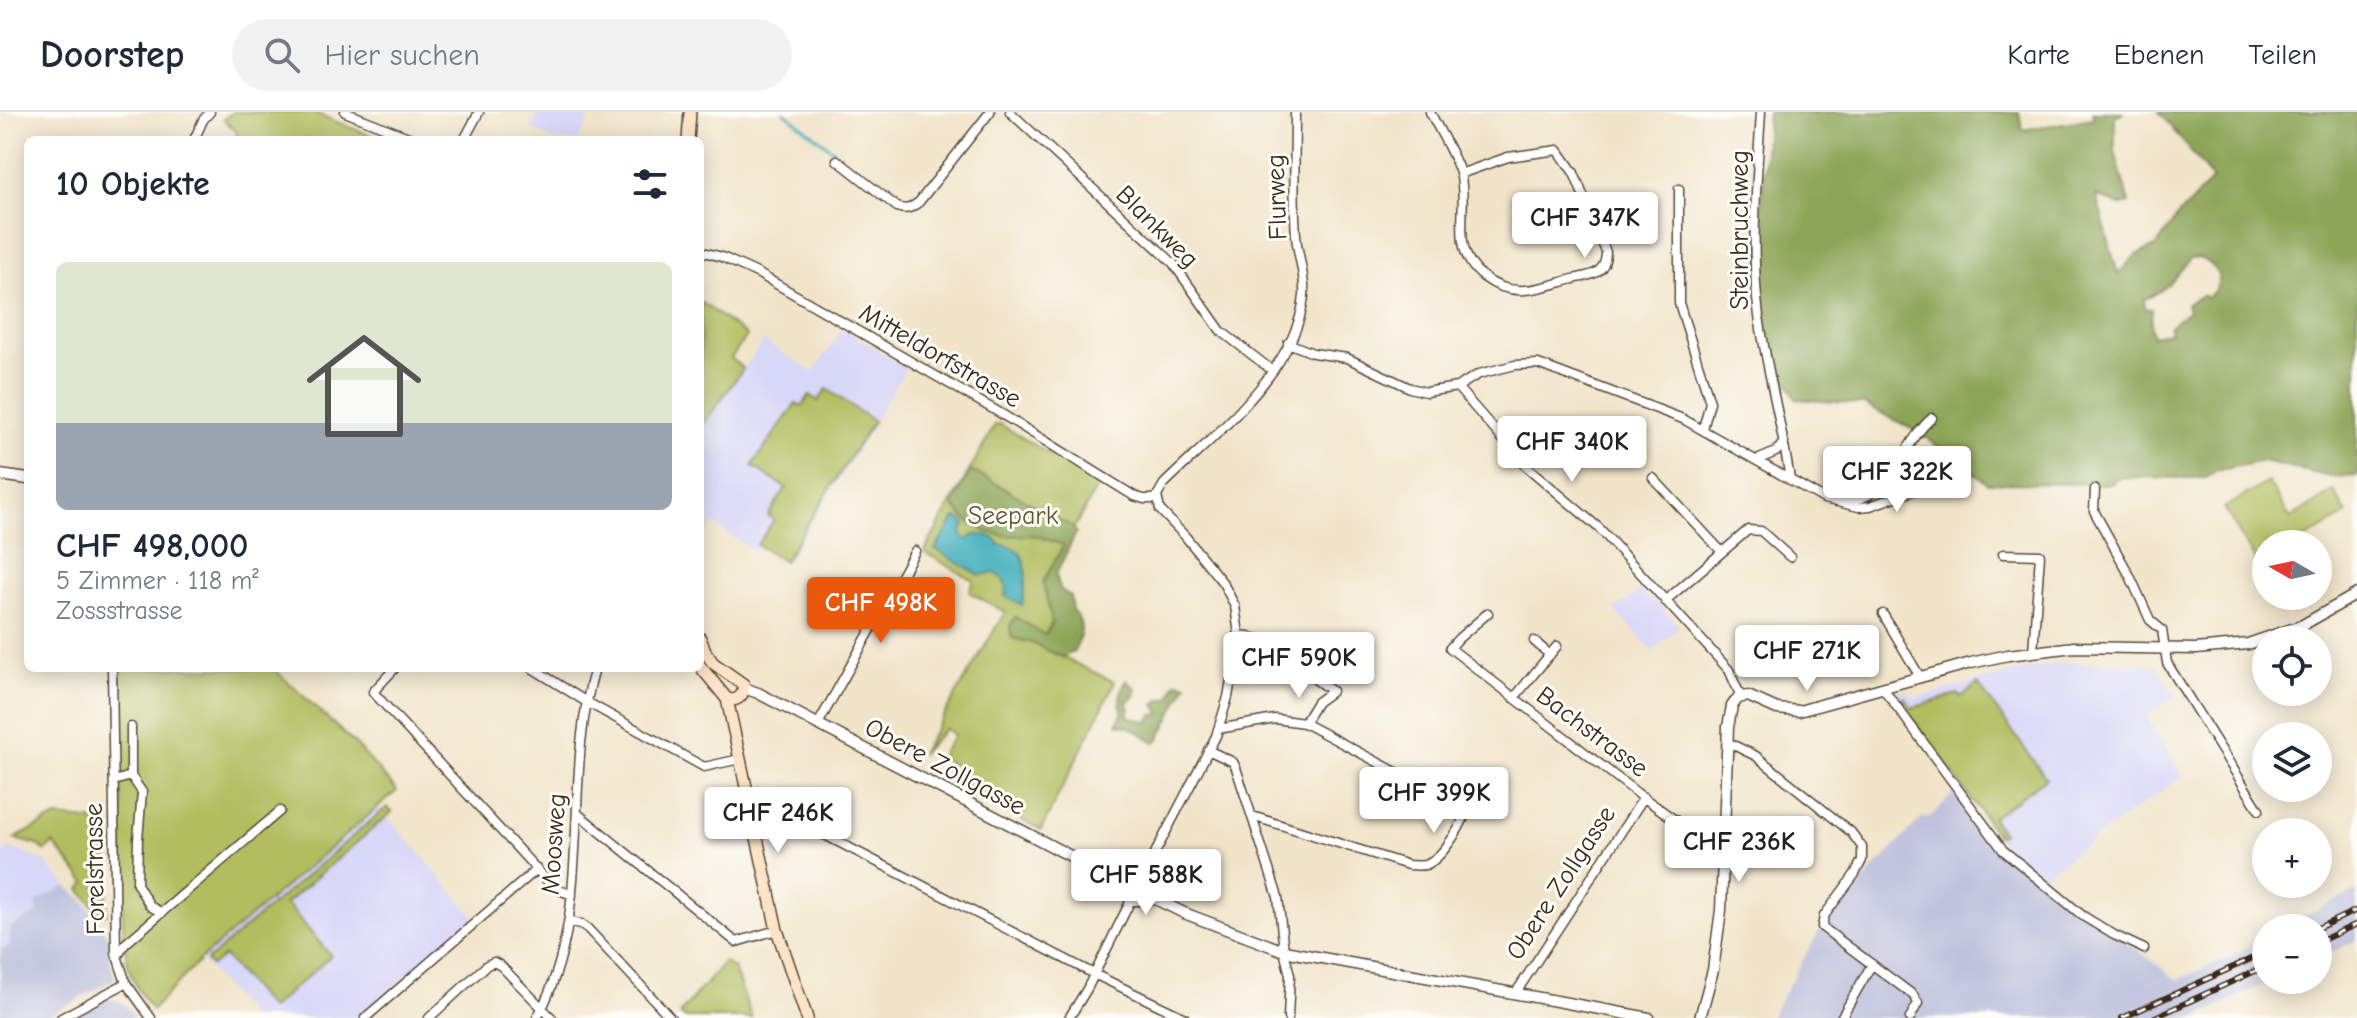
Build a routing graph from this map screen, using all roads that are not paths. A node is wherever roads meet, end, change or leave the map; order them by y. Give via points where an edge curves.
1 (210, 112) edge
2 (345, 112) edge
3 (479, 112) edge
4 (690, 112) edge
5 (990, 112) edge
6 (1010, 112) edge
7 (1295, 112) edge
8 (1430, 112) edge
9 (1761, 112) edge
10 (196, 136) edge
11 (406, 136) edge
12 (466, 136) edge
13 (688, 136) edge
14 (837, 160) dead end
15 (1460, 174) junction
16 (1679, 189) dead end
17 (704, 252) edge
18 (1288, 343) junction
19 (1273, 371) junction
20 (1457, 387) junction
21 (1932, 418) dead end
22 (1703, 429) junction
23 (1784, 441) junction
24 (1757, 460) junction
25 (0, 475) edge
26 (1945, 475) dead end
27 (24, 478) edge
28 (1653, 478) dead end
29 (1790, 480) junction
30 (2095, 489) dead end
31 (1157, 499) junction
32 (1844, 502) junction
33 (915, 551) dead end
34 (1722, 552) junction
35 (2003, 554) dead end
36 (1790, 557) dead end
37 (2357, 594) edge
38 (1665, 601) junction
39 (1488, 613) dead end
40 (1883, 614) dead end
41 (1239, 635) junction
42 (1534, 641) dead end
43 (1557, 646) dead end
44 (2163, 649) junction
45 (2033, 651) junction
46 (704, 652) edge
47 (1550, 655) junction
48 (704, 671) edge
49 (112, 672) edge
50 (391, 672) edge
51 (538, 672) edge
52 (594, 672) edge
53 (732, 677) junction
54 (1920, 677) junction
55 (744, 688) junction
56 (1883, 688) junction
57 (724, 695) junction
58 (1741, 697) junction
59 (1514, 698) junction
60 (585, 701) junction
61 (1304, 723) junction
62 (818, 724) junction
63 (131, 727) dead end
64 (1218, 729) junction
65 (1727, 742) junction
66 (1208, 750) junction
67 (740, 759) junction
68 (131, 776) junction
69 (114, 781) junction
70 (1644, 797) junction
71 (749, 803) junction
72 (2259, 810) dead end
73 (280, 811) dead end
74 (577, 813) junction
75 (1252, 816) junction
76 (1723, 854) junction
77 (536, 870) junction
78 (1142, 878) junction
79 (1126, 885) junction
80 (572, 895) junction
81 (1147, 895) junction
82 (1131, 900) junction
83 (162, 913) junction
84 (569, 922) junction
85 (777, 930) junction
86 (2144, 949) dead end
87 (1284, 951) junction
88 (117, 958) junction
89 (1872, 964) junction
90 (1094, 974) junction
91 (126, 983) junction
92 (1515, 994) junction
93 (542, 1008) junction
94 (1621, 1015) edge
95 (1180, 1017) edge
96 (61, 1018) edge
97 (151, 1018) edge
98 (365, 1018) edge
99 (429, 1018) edge
100 (537, 1018) edge
101 (552, 1018) edge
102 (671, 1018) edge
103 (807, 1018) edge
104 (1069, 1018) edge
105 (1288, 1018) edge
106 (1649, 1018) edge
107 (1700, 1018) edge
108 (1841, 1018) edge
109 (1910, 1018) edge

1 - 10 street
2 - 11 street
3 - 12 street
4 - 13 main road
5 - 14 street via 911,209 897,207
6 - 19 street, Blankweg via 1173,263 1221,331
7 - 18 street, Flurweg via 1295,229 1304,281 1302,306
8 - 15 street
9 - 23 street, Steinbruchweg via 1755,269 1759,317
15 - 15 street via 1508,157 1558,150 1574,173 1606,263 1591,275 1523,291 1495,285 1466,258
16 - 22 street via 1679,303 1710,402
17 - 31 street, Mitteldorfstrasse via 771,281 1134,496
18 - 19 street
18 - 20 street via 1347,358 1417,390
19 - 31 street via 1161,487
20 - 22 street via 1479,374 1538,364
20 - 38 street via 1526,466 1600,529
21 - 32 street via 1879,487
22 - 24 street
23 - 24 street via 1776,452
23 - 29 street, Steinbruchweg
24 - 29 street
25 - 27 street
26 - 32 street via 1876,504 1859,507
28 - 34 street
29 - 32 street via 1819,498
30 - 44 street via 2094,511 2150,620 2162,630
31 - 41 street via 1163,514 1230,593
33 - 62 street
34 - 36 street via 1754,529
34 - 38 street
35 - 45 street via 2040,555
37 - 44 street via 2266,639
38 - 58 street via 1729,670
39 - 59 street, Bachstrasse via 1450,648
40 - 54 street
41 - 61 street via 1258,640 1332,691 1317,702
41 - 64 street
42 - 47 street, Bachstrasse
43 - 47 street, Bachstrasse
44 - 45 street
44 - 72 street
45 - 54 street
46 - 53 main road
47 - 59 street, Bachstrasse
48 - 57 main road
49 - 69 street, Forelstrasse
50 - 77 street via 373,692
51 - 60 street
52 - 60 street, Moosweg
53 - 55 main road
53 - 57 main road via 723,682
54 - 56 street
55 - 57 main road via 738,698
55 - 62 street, Obere Zollgasse
56 - 58 street via 1793,712
56 - 86 street via 2003,850 2083,916
57 - 67 main road
58 - 65 street via 1730,710
59 - 70 street, Bachstrasse
60 - 67 street via 704,767
60 - 74 street, Moosweg
61 - 64 street via 1275,719
61 - 75 street via 1458,805 1465,815 1460,829 1425,866 1408,865
62 - 79 street, Obere Zollgasse
63 - 68 street, Forelstrasse
64 - 66 street
65 - 76 street
65 - 89 street via 1756,756 1857,839 1862,860 1821,921
66 - 75 street via 1234,763
66 - 78 street
67 - 71 main road
68 - 69 street, Forelstrasse
68 - 83 street, Forelstrasse via 142,792 137,884 150,906
69 - 88 street, Forelstrasse
70 - 76 street, Bachstrasse
70 - 92 street, Obere Zollgasse
71 - 85 main road
71 - 90 street via 788,816
73 - 83 street, Forelstrasse
74 - 80 street, Moosweg
74 - 85 street via 736,942
75 - 87 street via 1276,887
76 - 107 street via 1718,942
77 - 80 street via 554,888
77 - 98 street
78 - 79 street via 1132,878
78 - 81 street via 1149,887
79 - 82 street
80 - 84 street, Moosweg
81 - 82 street
81 - 87 street, Obere Zollgasse
82 - 90 street
83 - 88 street, Forelstrasse via 125,944
84 - 93 street, Moosweg
84 - 102 street via 587,928
85 - 103 main road
87 - 92 street, Obere Zollgasse
87 - 105 street via 1290,975
88 - 91 street, Forelstrasse
89 - 108 street
89 - 109 street via 1913,995 1918,1003
90 - 95 street
90 - 104 street
91 - 96 street
91 - 97 street, Forelstrasse
92 - 94 street, Obere Zollgasse
93 - 99 street via 494,962
93 - 100 street, Moosweg
93 - 101 street
94 - 106 street, Obere Zollgasse

